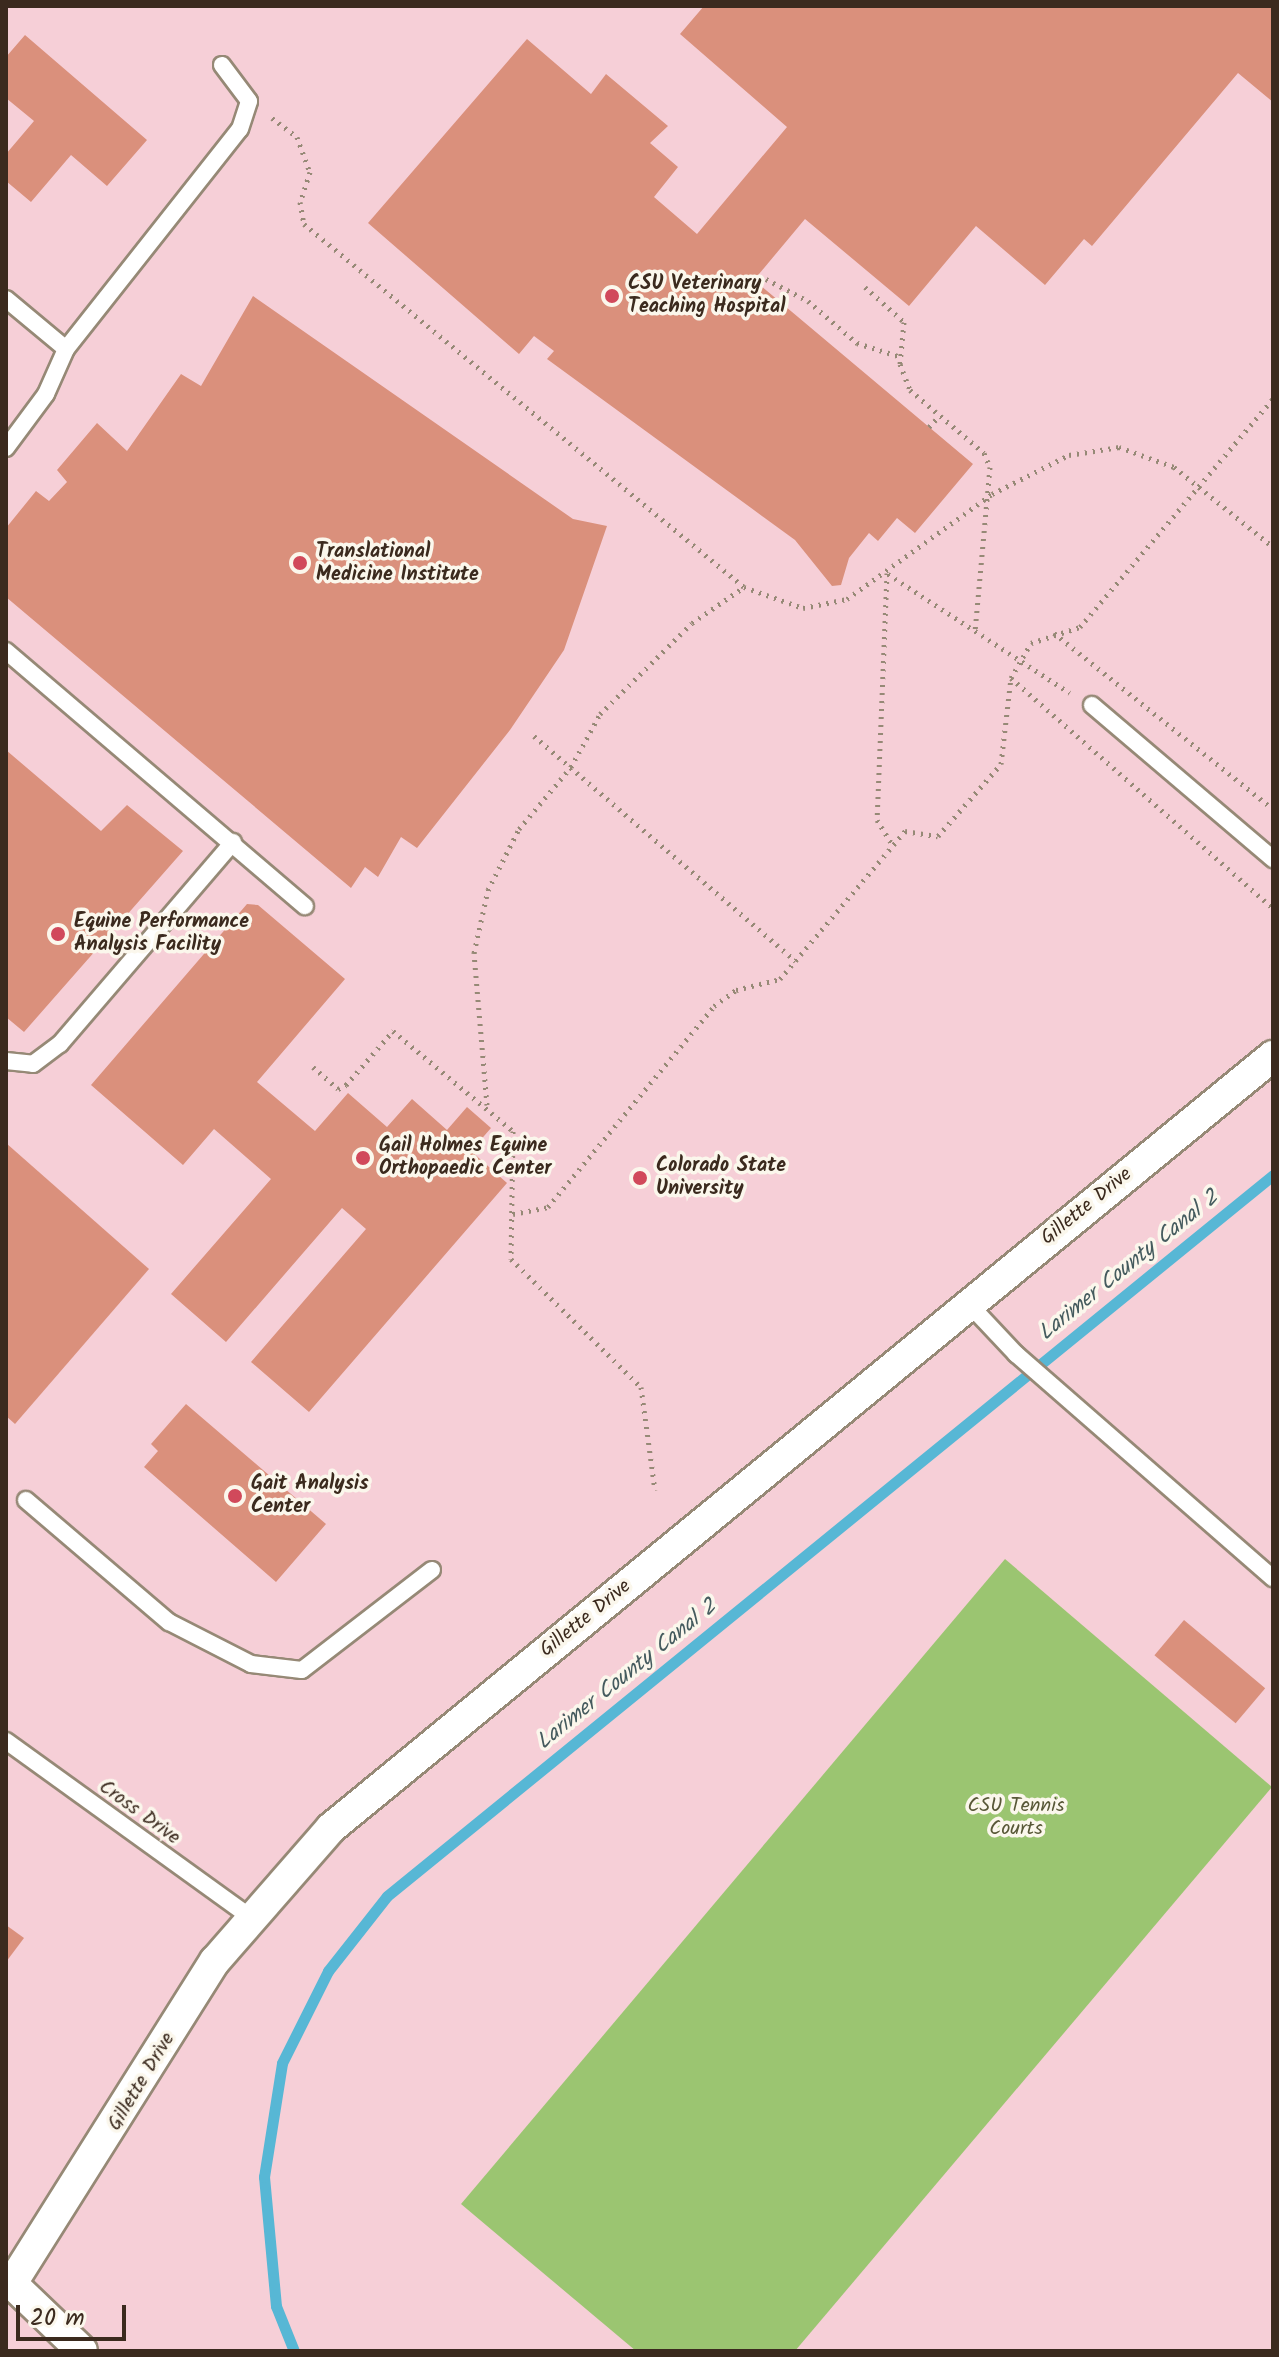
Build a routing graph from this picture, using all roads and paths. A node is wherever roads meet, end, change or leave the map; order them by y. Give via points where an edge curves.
1 (222, 65) dead end
2 (249, 101) junction
3 (766, 279) dead end
4 (865, 287) dead end
5 (6, 299) edge
6 (66, 349) junction
7 (901, 357) junction
8 (1273, 399) edge
9 (940, 415) junction
10 (929, 427) dead end
11 (6, 448) edge
12 (1200, 485) junction
13 (992, 494) junction
14 (1273, 547) edge
15 (887, 573) junction
16 (744, 587) junction
17 (975, 633) junction
18 (1054, 633) junction
19 (6, 651) edge
20 (1018, 663) junction
21 (1011, 678) junction
22 (1092, 705) joint
23 (534, 736) dead end
24 (571, 767) junction
25 (1273, 809) edge
26 (233, 842) junction
27 (893, 846) junction
28 (1273, 859) edge
29 (305, 906) dead end
30 (1273, 908) edge
31 (796, 961) junction
32 (1273, 1056) edge
33 (6, 1061) edge
34 (313, 1067) dead end
35 (487, 1106) junction
36 (513, 1214) junction
37 (969, 1304) junction
38 (655, 1490) dead end
39 (26, 1500) dead end
40 (432, 1570) dead end
41 (1273, 1578) edge
42 (6, 1741) edge
43 (249, 1916) junction
44 (9, 2281) edge
45 (82, 2351) edge

1 - 2 lane
2 - 6 lane via 240,129
2 - 16 path via 297,137 310,172 300,202 304,224
3 - 7 path via 808,301 857,343
4 - 7 path via 904,322
5 - 6 lane
6 - 11 lane via 46,394
7 - 9 path via 910,390
8 - 12 path
9 - 10 path
9 - 13 path via 984,453
12 - 13 path via 1119,447 1069,455
12 - 14 path
12 - 18 path via 1080,627
13 - 15 path
13 - 17 path
15 - 16 path via 847,599 803,608
15 - 17 path
15 - 27 path via 877,820
16 - 24 path via 641,668 600,714
17 - 20 path
18 - 20 path via 1031,643
18 - 25 path
19 - 26 lane
20 - 21 path
20 - 22 path
21 - 27 path via 1001,764 938,836 912,827
21 - 30 path
22 - 28 lane
23 - 24 path
24 - 31 path
24 - 35 path via 519,829 488,890 474,953
26 - 29 lane
26 - 33 lane via 60,1044 33,1064
27 - 31 path
31 - 36 path via 780,979 736,990 714,1006 548,1207
32 - 37 street, Gillette Drive
34 - 35 path via 338,1089 393,1031
35 - 36 path via 513,1131
36 - 38 path via 511,1259 518,1270 641,1387
37 - 41 lane via 1016,1354
37 - 43 street, Gillette Drive via 331,1828
39 - 40 lane via 169,1622 251,1664 302,1670
42 - 43 lane, Cross Drive
43 - 44 street, Gillette Drive
44 - 45 street

